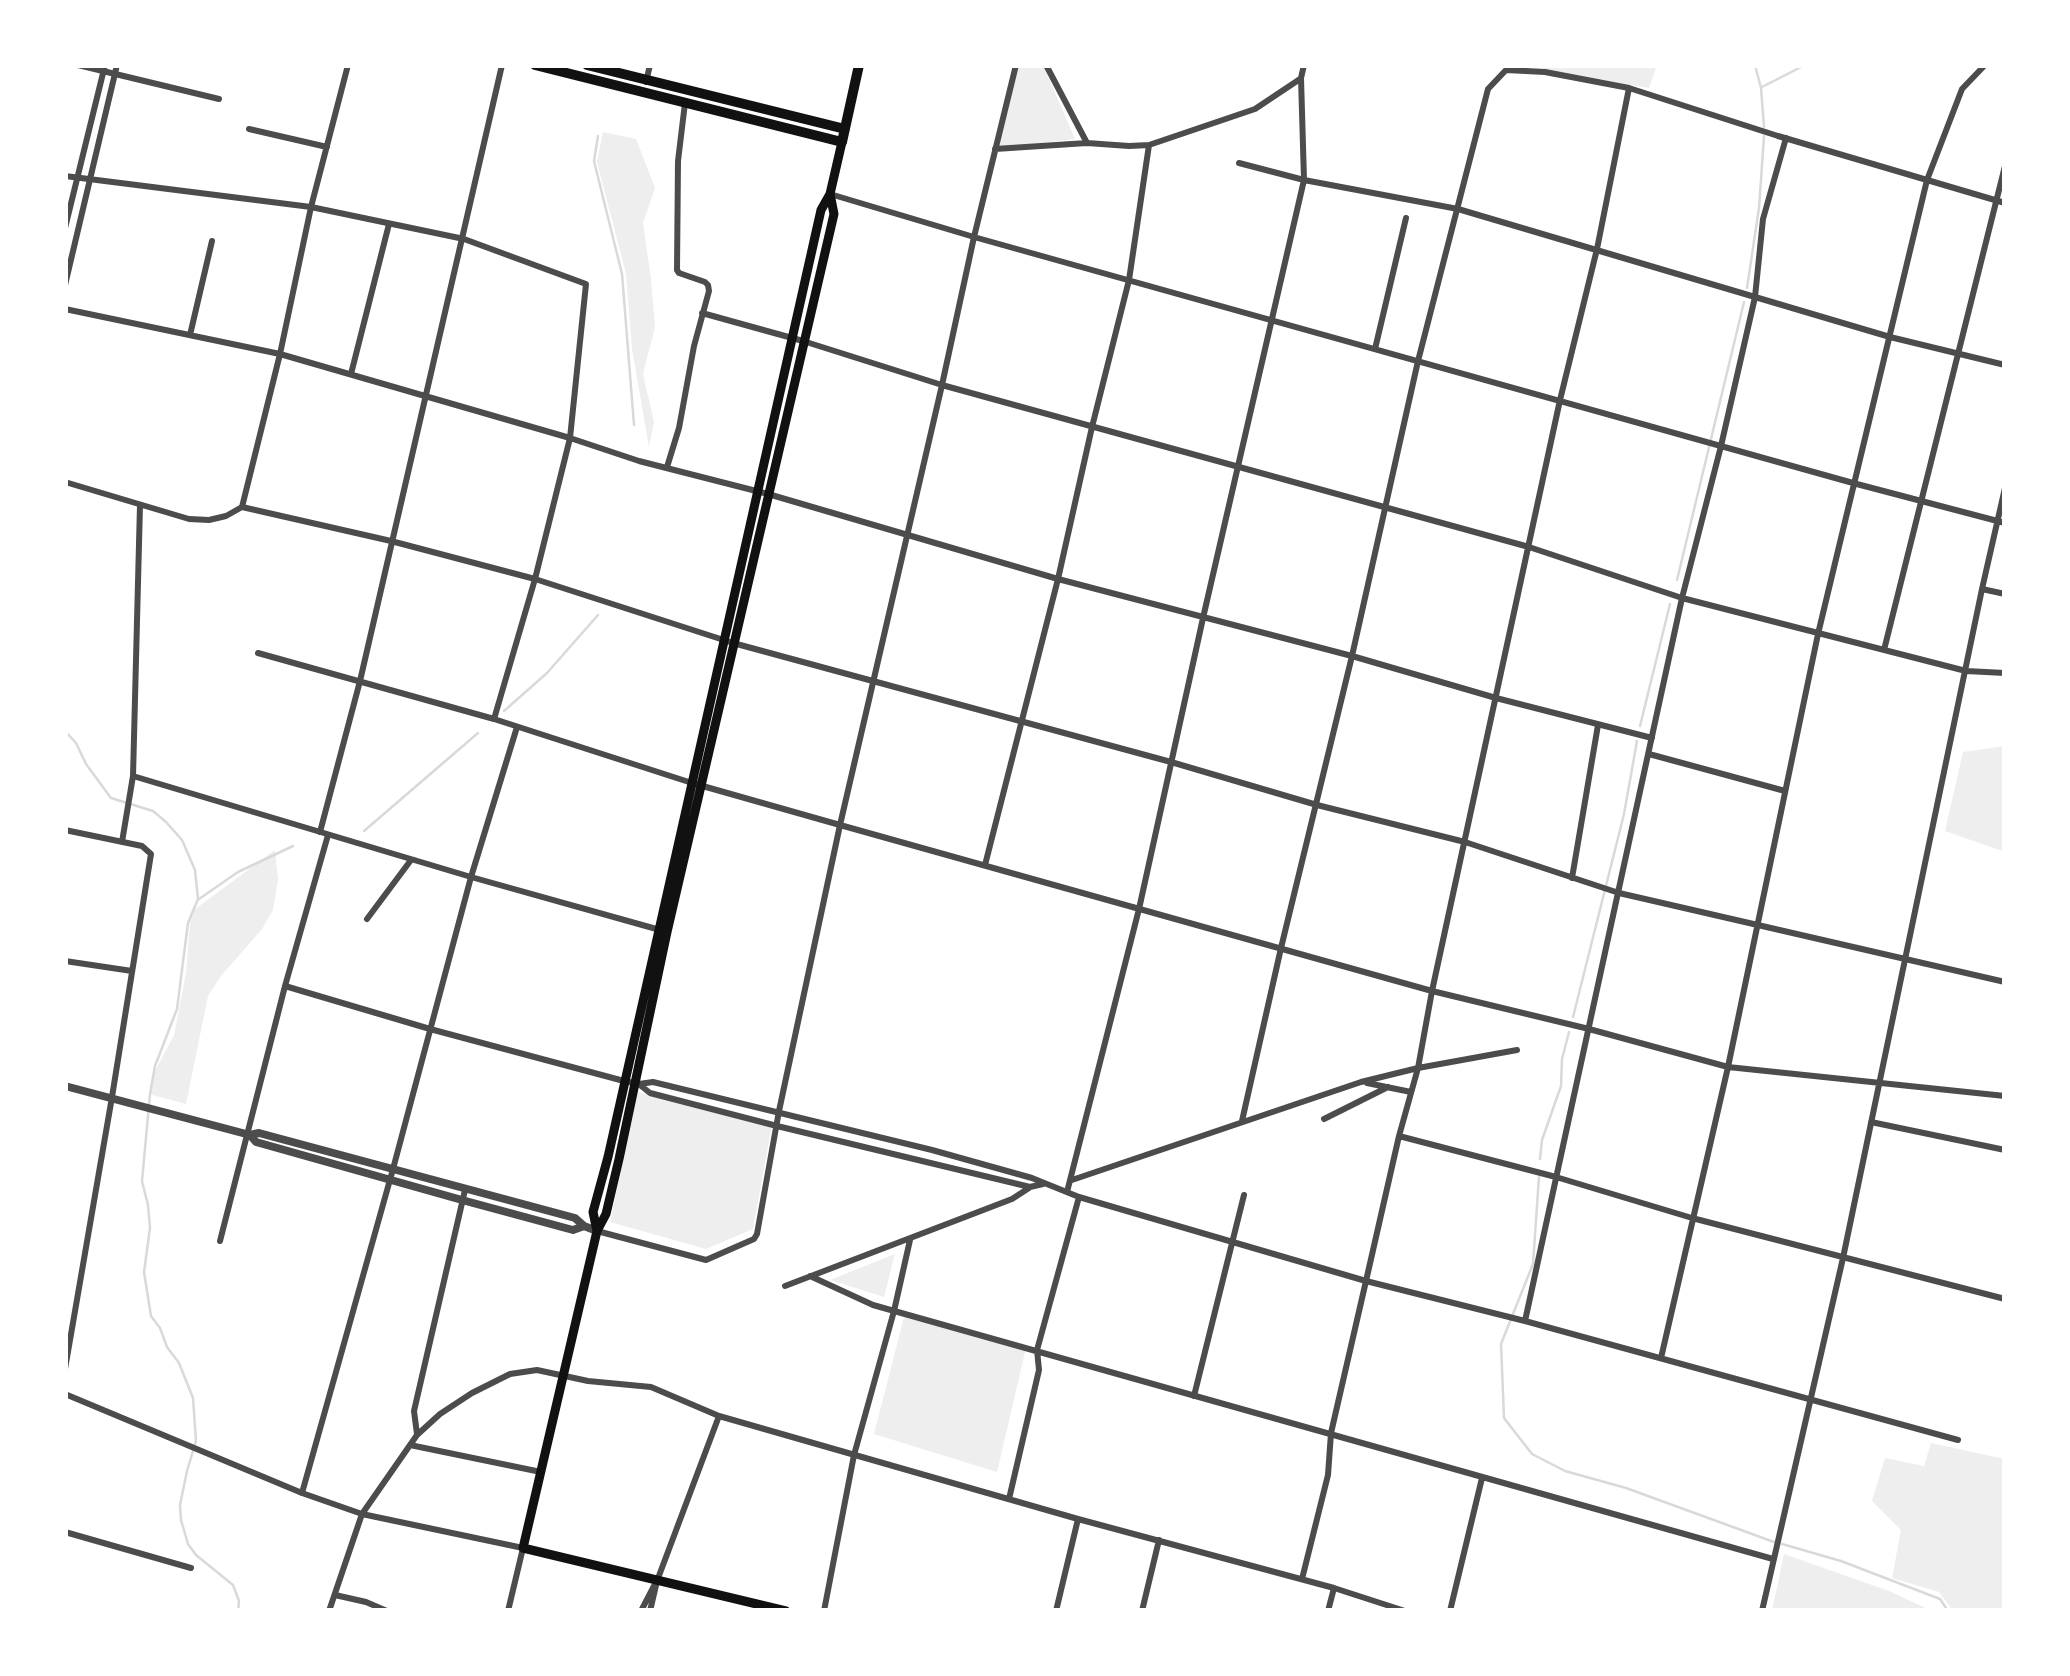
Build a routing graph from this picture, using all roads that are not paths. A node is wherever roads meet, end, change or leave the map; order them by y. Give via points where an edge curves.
1 (78, 65) edge
2 (348, 65) edge
3 (502, 65) edge
4 (535, 65) edge
5 (586, 65) edge
6 (650, 65) edge
7 (859, 65) edge
8 (1016, 65) edge
9 (1046, 65) edge
10 (1304, 65) edge
11 (1985, 65) edge
12 (105, 68) edge
13 (116, 69) edge
14 (573, 70) edge
15 (1301, 78) junction
16 (647, 80) junction
17 (1629, 88) junction
18 (644, 93) junction
19 (219, 99) dead end
20 (724, 99) junction
21 (684, 103) junction
22 (722, 112) junction
23 (90, 126) junction
24 (102, 128) junction
25 (249, 129) dead end
26 (844, 129) junction
27 (1786, 138) junction
28 (842, 142) junction
29 (1087, 143) junction
30 (1148, 145) junction
31 (327, 147) junction
32 (995, 149) junction
33 (1238, 163) dead end
34 (2005, 166) edge
35 (65, 176) edge
36 (78, 178) junction
37 (89, 179) junction
38 (1304, 180) junction
39 (1927, 180) junction
40 (830, 194) junction
41 (2001, 202) edge
42 (311, 207) junction
43 (1458, 209) junction
44 (1406, 218) dead end
45 (389, 224) junction
46 (65, 228) edge
47 (974, 237) junction
48 (464, 239) junction
49 (212, 241) dead end
50 (1597, 249) junction
51 (1129, 280) junction
52 (65, 285) edge
53 (1755, 297) junction
54 (65, 309) edge
55 (702, 314) junction
56 (1271, 320) junction
57 (190, 335) junction
58 (1890, 337) junction
59 (798, 340) junction
60 (1376, 349) junction
61 (280, 354) junction
62 (1959, 354) junction
63 (1418, 361) junction
64 (2005, 365) edge
65 (351, 374) junction
66 (942, 386) junction
67 (426, 396) junction
68 (1560, 400) junction
69 (1092, 427) junction
70 (570, 438) junction
71 (1718, 445) junction
72 (667, 467) junction
73 (1239, 468) junction
74 (65, 482) edge
75 (1852, 483) junction
76 (2005, 488) edge
77 (762, 493) junction
78 (1923, 502) junction
79 (140, 505) junction
80 (242, 507) junction
81 (1386, 509) junction
82 (2001, 522) edge
83 (908, 535) junction
84 (392, 541) junction
85 (1529, 547) junction
86 (535, 579) junction
87 (1058, 579) junction
88 (1982, 589) junction
89 (2005, 594) edge
90 (1682, 598) junction
91 (1203, 618) junction
92 (1818, 634) junction
93 (728, 642) junction
94 (1884, 650) junction
95 (258, 653) dead end
96 (1352, 656) junction
97 (1966, 671) junction
98 (2005, 672) edge
99 (360, 682) junction
100 (874, 682) junction
101 (1496, 698) junction
102 (494, 719) junction
103 (1022, 722) junction
104 (1598, 725) junction
105 (517, 727) junction
106 (1652, 738) junction
107 (1650, 754) junction
108 (1172, 762) junction
109 (133, 779) junction
110 (696, 784) junction
111 (1785, 791) junction
112 (1318, 805) junction
113 (840, 825) junction
114 (65, 830) edge
115 (324, 834) junction
116 (122, 842) junction
117 (1465, 842) junction
118 (412, 860) junction
119 (985, 865) junction
120 (471, 877) junction
121 (1572, 878) junction
122 (1619, 893) junction
123 (1139, 909) junction
124 (367, 919) dead end
125 (1757, 924) junction
126 (662, 931) junction
127 (1281, 948) junction
128 (1906, 959) junction
129 (65, 962) edge
130 (132, 971) junction
131 (2005, 982) edge
132 (284, 986) junction
133 (1432, 991) junction
134 (430, 1029) junction
135 (1589, 1029) junction
136 (1516, 1050) dead end
137 (1728, 1067) junction
138 (1418, 1068) junction
139 (1361, 1082) junction
140 (633, 1083) junction
141 (1878, 1083) junction
142 (65, 1086) edge
143 (1388, 1088) junction
144 (1411, 1092) junction
145 (2005, 1096) edge
146 (112, 1097) junction
147 (780, 1111) junction
148 (1324, 1119) dead end
149 (1242, 1122) junction
150 (1871, 1122) junction
151 (776, 1126) junction
152 (853, 1130) junction
153 (248, 1135) junction
154 (1399, 1136) junction
155 (851, 1144) junction
156 (932, 1150) junction
157 (2005, 1150) edge
158 (318, 1154) junction
159 (608, 1157) junction
160 (619, 1159) junction
161 (929, 1163) junction
162 (393, 1169) junction
163 (1032, 1178) junction
164 (1556, 1178) junction
165 (390, 1179) junction
166 (1072, 1180) junction
167 (1043, 1184) junction
168 (1030, 1187) junction
169 (1067, 1192) junction
170 (464, 1195) junction
171 (1244, 1195) dead end
172 (1078, 1196) junction
173 (528, 1206) junction
174 (525, 1217) junction
175 (1692, 1218) junction
176 (584, 1226) junction
177 (597, 1230) junction
178 (910, 1240) junction
179 (220, 1241) dead end
180 (1234, 1241) junction
181 (1840, 1258) junction
182 (810, 1276) junction
183 (1366, 1281) junction
184 (786, 1286) dead end
185 (2005, 1300) edge
186 (894, 1311) junction
187 (1524, 1321) junction
188 (1036, 1350) junction
189 (1660, 1358) junction
190 (65, 1369) edge
191 (562, 1376) junction
192 (65, 1394) edge
193 (1194, 1396) junction
194 (1809, 1401) junction
195 (719, 1416) junction
196 (1331, 1434) junction
197 (417, 1436) junction
198 (1958, 1440) dead end
199 (410, 1444) junction
200 (854, 1456) junction
201 (541, 1472) junction
202 (1482, 1478) junction
203 (302, 1493) junction
204 (1009, 1499) junction
205 (362, 1514) junction
206 (1078, 1519) junction
207 (65, 1532) edge
208 (1159, 1540) junction
209 (523, 1548) junction
210 (1773, 1556) junction
211 (191, 1568) dead end
212 (1302, 1579) junction
213 (657, 1581) junction
214 (1334, 1588) junction
215 (335, 1595) junction
216 (329, 1611) edge
217 (387, 1611) edge
218 (508, 1611) edge
219 (641, 1611) edge
220 (650, 1611) edge
221 (786, 1611) edge
222 (824, 1611) edge
223 (1056, 1611) edge
224 (1142, 1611) edge
225 (1328, 1611) edge
226 (1405, 1611) edge
227 (1450, 1611) edge
228 (1762, 1611) edge

1 - 12 street
2 - 31 street
3 - 48 street
4 - 14 highway
5 - 16 highway
6 - 16 street
7 - 26 highway
8 - 32 street
9 - 29 street
10 - 15 street
11 - 39 street via 1962,90
12 - 13 street
12 - 23 street
13 - 19 street
13 - 24 street
14 - 18 highway
15 - 30 street via 1255,109
15 - 38 street
16 - 18 street
16 - 20 highway
17 - 27 street
17 - 43 street via 1506,70 1488,88
17 - 50 street
18 - 21 highway
20 - 22 highway
20 - 26 highway
21 - 22 highway
21 - 55 street via 677,270 708,285
22 - 28 highway
23 - 24 street
23 - 36 street
24 - 37 street
25 - 31 street
26 - 28 highway
27 - 39 street
27 - 53 street via 1763,219
28 - 40 main road
29 - 30 street
29 - 32 street
30 - 51 street
31 - 42 street
32 - 47 street
33 - 38 street
34 - 41 street
35 - 36 street
36 - 37 street
36 - 46 street
37 - 42 street
37 - 52 street
38 - 43 street
38 - 56 street
39 - 41 street
39 - 58 street
40 - 47 street
40 - 59 main road via 834,214
41 - 62 street
42 - 45 street
42 - 61 street
43 - 50 street
43 - 63 street
44 - 60 street
45 - 48 street
45 - 65 street
47 - 51 street
47 - 66 street
48 - 67 street
48 - 70 street via 586,284
49 - 57 street
50 - 53 street
50 - 68 street
51 - 56 street
51 - 69 street
53 - 58 street
53 - 71 street
54 - 57 street
55 - 59 street
55 - 72 street
56 - 60 street
56 - 73 street
57 - 61 street
58 - 62 street
58 - 75 street
59 - 66 street
59 - 77 main road
60 - 63 street
61 - 65 street
61 - 80 street
62 - 64 street
62 - 78 street
63 - 68 street
63 - 81 street
65 - 67 street
66 - 69 street
66 - 83 street
67 - 70 street
67 - 84 street
68 - 71 street
68 - 85 street
69 - 73 street
69 - 87 street
70 - 72 street
70 - 86 street
71 - 75 street
71 - 90 street
72 - 77 street
73 - 81 street
73 - 91 street
74 - 79 street
75 - 78 street
75 - 92 street
76 - 82 street
77 - 83 street
77 - 93 main road
78 - 82 street
78 - 94 street
79 - 80 street via 209,520
79 - 109 street
80 - 84 street
81 - 85 street
81 - 96 street
82 - 88 street
83 - 87 street
83 - 100 street
84 - 86 street
84 - 99 street
85 - 90 street
85 - 101 street
86 - 93 street
86 - 102 street
87 - 91 street
87 - 103 street
88 - 89 street
88 - 97 street
90 - 92 street
90 - 106 street
91 - 96 street
91 - 108 street
92 - 94 street
92 - 111 street
93 - 100 street
93 - 110 main road
94 - 97 street
95 - 99 street
96 - 101 street
96 - 112 street
97 - 98 street
97 - 128 street
99 - 102 street
99 - 115 street
100 - 103 street
100 - 113 street
101 - 104 street
101 - 117 street
102 - 105 street
103 - 108 street
103 - 119 street
104 - 106 street
104 - 121 street
105 - 110 street
105 - 120 street
106 - 107 street
107 - 111 street
107 - 122 street
108 - 112 street
108 - 123 street
109 - 115 street
109 - 116 street
110 - 113 street
110 - 126 main road
111 - 125 street
112 - 117 street
112 - 127 street
113 - 119 street
113 - 147 street
114 - 116 street
115 - 118 street
115 - 132 street
116 - 130 street via 152,854
117 - 121 street
117 - 133 street
118 - 120 street
118 - 124 street
119 - 123 street
120 - 126 street
120 - 134 street
121 - 122 street
122 - 125 street
122 - 135 street
123 - 127 street
123 - 166 street
125 - 128 street
125 - 137 street
126 - 140 main road
127 - 133 street
127 - 149 street
128 - 131 street
128 - 141 street
129 - 130 street
130 - 146 street
132 - 134 street
132 - 153 street
133 - 135 street
133 - 138 street
134 - 140 street
134 - 162 street
135 - 137 street
135 - 164 street
136 - 138 street
137 - 141 street
137 - 175 street
138 - 139 street
138 - 144 street
139 - 143 street
139 - 149 street
140 - 147 street
140 - 151 street
140 - 159 main road
140 - 160 main road
141 - 145 street
141 - 150 street
142 - 146 street
143 - 144 street
143 - 148 street
144 - 154 street
146 - 153 street
146 - 190 street
147 - 151 street
147 - 152 street
149 - 166 street
150 - 157 street
150 - 181 street
151 - 155 street
151 - 177 street via 754,1239 706,1260
152 - 155 street
152 - 156 street
153 - 158 street
153 - 179 street
154 - 164 street
154 - 183 street
155 - 161 street
156 - 161 street
156 - 163 street
158 - 162 street
158 - 165 street
159 - 160 main road
159 - 177 main road via 593,1212
160 - 177 main road
161 - 168 street
162 - 165 street
162 - 170 street
163 - 167 street
163 - 168 street
164 - 175 street
164 - 187 street
165 - 170 street
165 - 203 street
166 - 169 street
167 - 168 street
167 - 169 street
168 - 178 street
169 - 172 street
170 - 173 street
170 - 174 street
170 - 197 street via 414,1411
171 - 180 street
172 - 180 street
172 - 188 street
173 - 174 street
173 - 176 street
174 - 176 street via 573,1230
175 - 181 street
175 - 189 street
176 - 177 street
177 - 191 main road
178 - 182 street
178 - 186 street
180 - 183 street
180 - 193 street
181 - 185 street
181 - 194 street
182 - 184 street
182 - 186 street
183 - 187 street
183 - 196 street
186 - 188 street
186 - 200 street
187 - 189 street
188 - 193 street
188 - 204 street via 1039,1370
189 - 194 street
191 - 195 street via 652,1387
191 - 197 street via 510,1374 472,1392
191 - 201 main road
192 - 203 street
193 - 196 street
194 - 198 street
194 - 210 street
195 - 200 street
195 - 213 street
196 - 202 street
196 - 212 street via 1328,1475
197 - 199 street
199 - 201 street
199 - 205 street
200 - 204 street
200 - 222 street
201 - 209 main road
202 - 210 street
202 - 227 street
203 - 205 street
204 - 206 street
205 - 209 street
205 - 215 street
206 - 208 street
206 - 223 street
207 - 211 street
208 - 212 street
208 - 224 street
209 - 213 main road
209 - 218 street
210 - 228 street
212 - 214 street
213 - 219 street
213 - 220 street
213 - 221 main road
214 - 225 street
214 - 226 street
215 - 216 street
215 - 217 street

